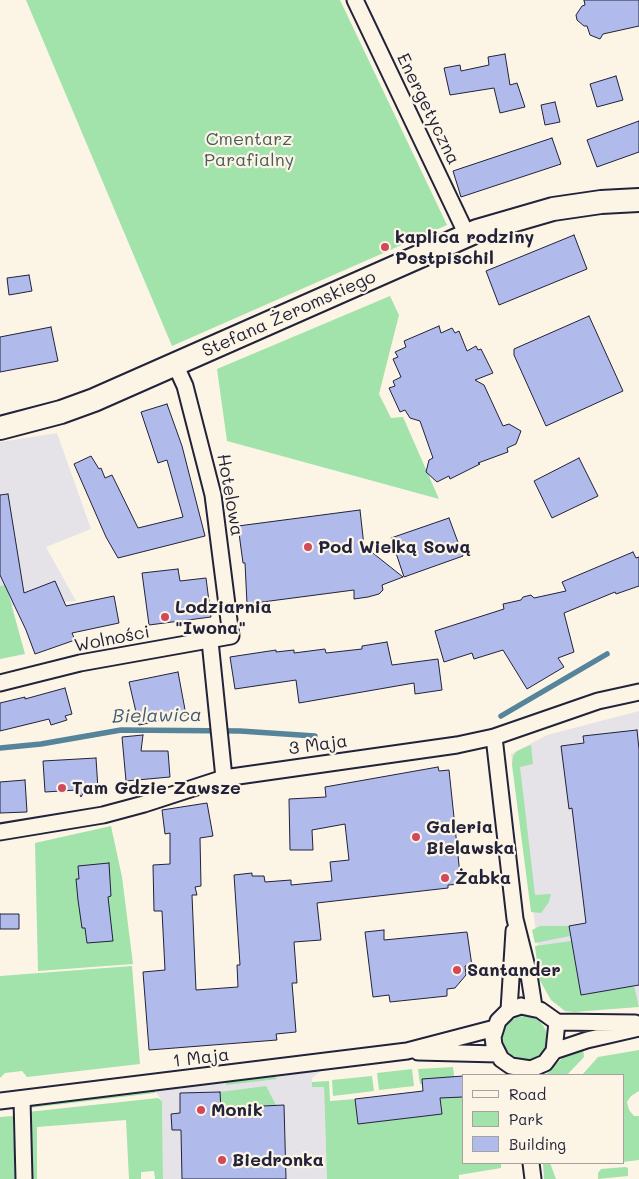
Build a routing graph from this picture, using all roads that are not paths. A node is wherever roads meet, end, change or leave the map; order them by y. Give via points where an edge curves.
1 (355, 0) edge
2 (639, 200) edge
3 (467, 235) junction
4 (175, 364) junction
5 (0, 428) edge
6 (231, 636) joint
7 (210, 641) junction
8 (0, 683) edge
9 (639, 692) edge
10 (494, 737) junction
11 (224, 778) junction
12 (0, 832) edge
13 (515, 920) junction
14 (534, 1007) junction
15 (509, 1010) junction
16 (557, 1022) junction
17 (639, 1023) edge
18 (495, 1028) junction
19 (639, 1028) edge
20 (407, 1051) junction
21 (554, 1051) junction
22 (498, 1054) junction
23 (538, 1071) edge
24 (517, 1072) edge
25 (22, 1099) junction
26 (0, 1101) edge
27 (24, 1179) edge

1 - 3 street, Energetyczna
2 - 3 street, Stefana Żeromskiego via 553,209
3 - 4 street, Stefana Żeromskiego
4 - 5 street, Stefana Żeromskiego via 61,412
4 - 6 street, Hotelowa via 185,386 212,490
6 - 7 street, Wolności
7 - 8 street, Wolności via 80,663
7 - 11 street
9 - 10 street, 3 Maja via 598,701
10 - 11 street, 3 Maja
10 - 13 street
11 - 12 street, 3 Maja via 103,815
13 - 14 street via 530,975
13 - 15 street
14 - 15 street via 521,1006
14 - 16 street
15 - 18 street
16 - 17 street
16 - 21 street
18 - 20 street, 1 Maja
18 - 22 street via 493,1037
19 - 21 street
20 - 22 street, 1 Maja
20 - 25 street, 1 Maja
21 - 23 street
22 - 24 street
23 - 24 street via 524,1069
25 - 26 street, 1 Maja
25 - 27 street

